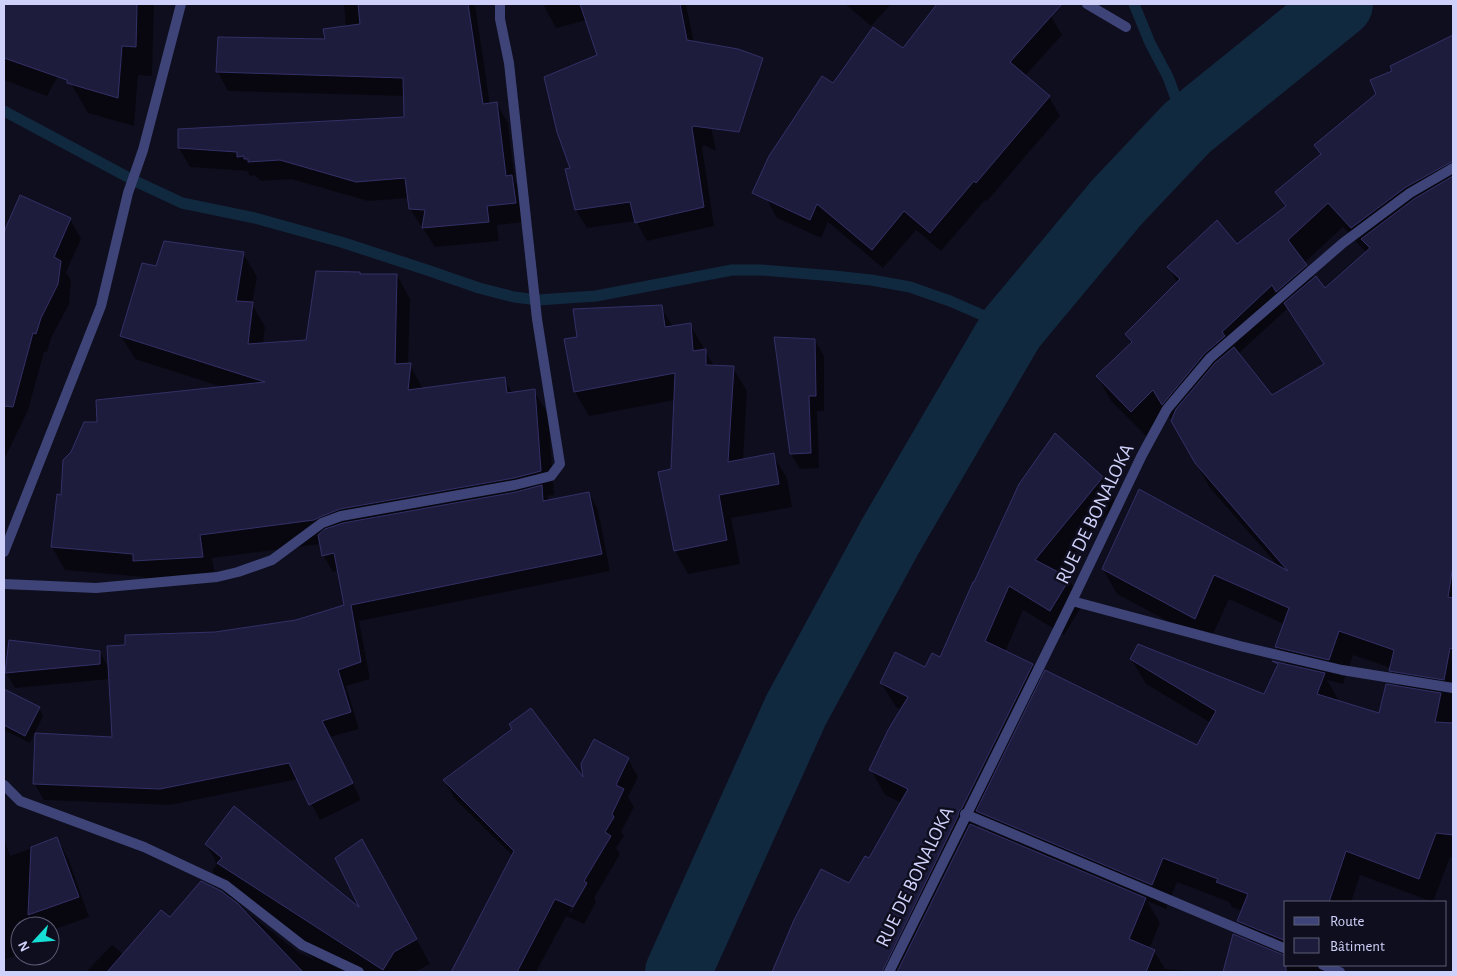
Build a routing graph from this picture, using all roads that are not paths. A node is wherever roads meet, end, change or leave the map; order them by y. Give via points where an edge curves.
1 (181, 4) edge
2 (500, 4) edge
3 (1087, 4) edge
4 (1126, 27) dead end
5 (1453, 168) edge
6 (4, 552) edge
7 (4, 584) edge
8 (1072, 601) junction
9 (1453, 688) edge
10 (4, 785) edge
11 (965, 814) junction
12 (1284, 948) edge
13 (1325, 966) edge
14 (359, 972) edge
15 (889, 972) edge
16 (1340, 972) edge

1 - 6 street via 143,150 128,193 101,306
2 - 7 street via 537,319 560,464 551,476 341,516 322,523 272,560 217,577 96,588
3 - 4 street
5 - 8 street, RUE DE BONALOKA via 1410,194 1343,243 1210,358 1167,409
8 - 9 street via 1342,670
8 - 11 street, RUE DE BONALOKA
10 - 14 street via 20,801 144,847 225,885 302,945
11 - 12 street
11 - 15 street, RUE DE BONALOKA
13 - 16 street

